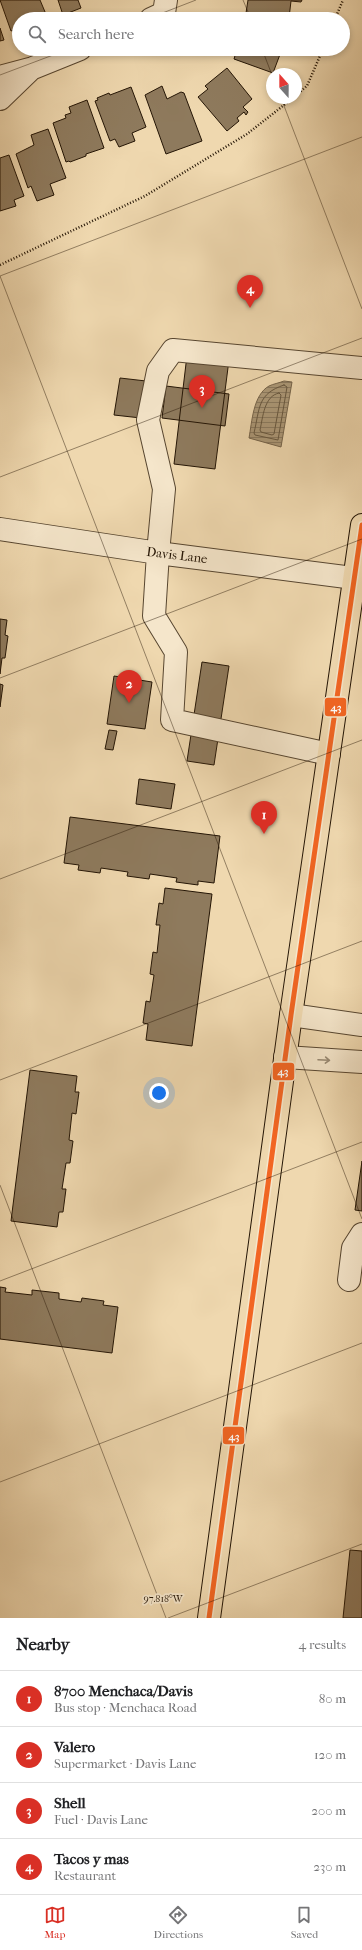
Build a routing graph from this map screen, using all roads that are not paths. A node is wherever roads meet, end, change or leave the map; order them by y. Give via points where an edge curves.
1 (166, 0) edge
2 (164, 12) edge
3 (63, 56) edge
4 (33, 68) junction
5 (0, 77) edge
6 (0, 99) edge
7 (362, 368) edge
8 (362, 525) edge
9 (0, 529) edge
10 (158, 553) junction
11 (358, 578) edge
12 (329, 754) junction
13 (291, 1014) junction
14 (362, 1025) edge
15 (285, 1058) junction
16 (362, 1062) edge
17 (362, 1234) edge
18 (349, 1280) dead end
19 (209, 1618) edge

1 - 2 street
3 - 4 street
4 - 5 street
4 - 6 street
7 - 10 street via 173,350 158,372 148,420 164,489
8 - 11 main road
9 - 10 street, Davis Lane
10 - 11 street, Davis Lane
10 - 12 street via 154,616 176,652 172,720
11 - 12 main road
12 - 13 main road
13 - 14 street
13 - 15 main road
15 -> 16 street
15 - 19 main road
17 - 18 street via 353,1248

